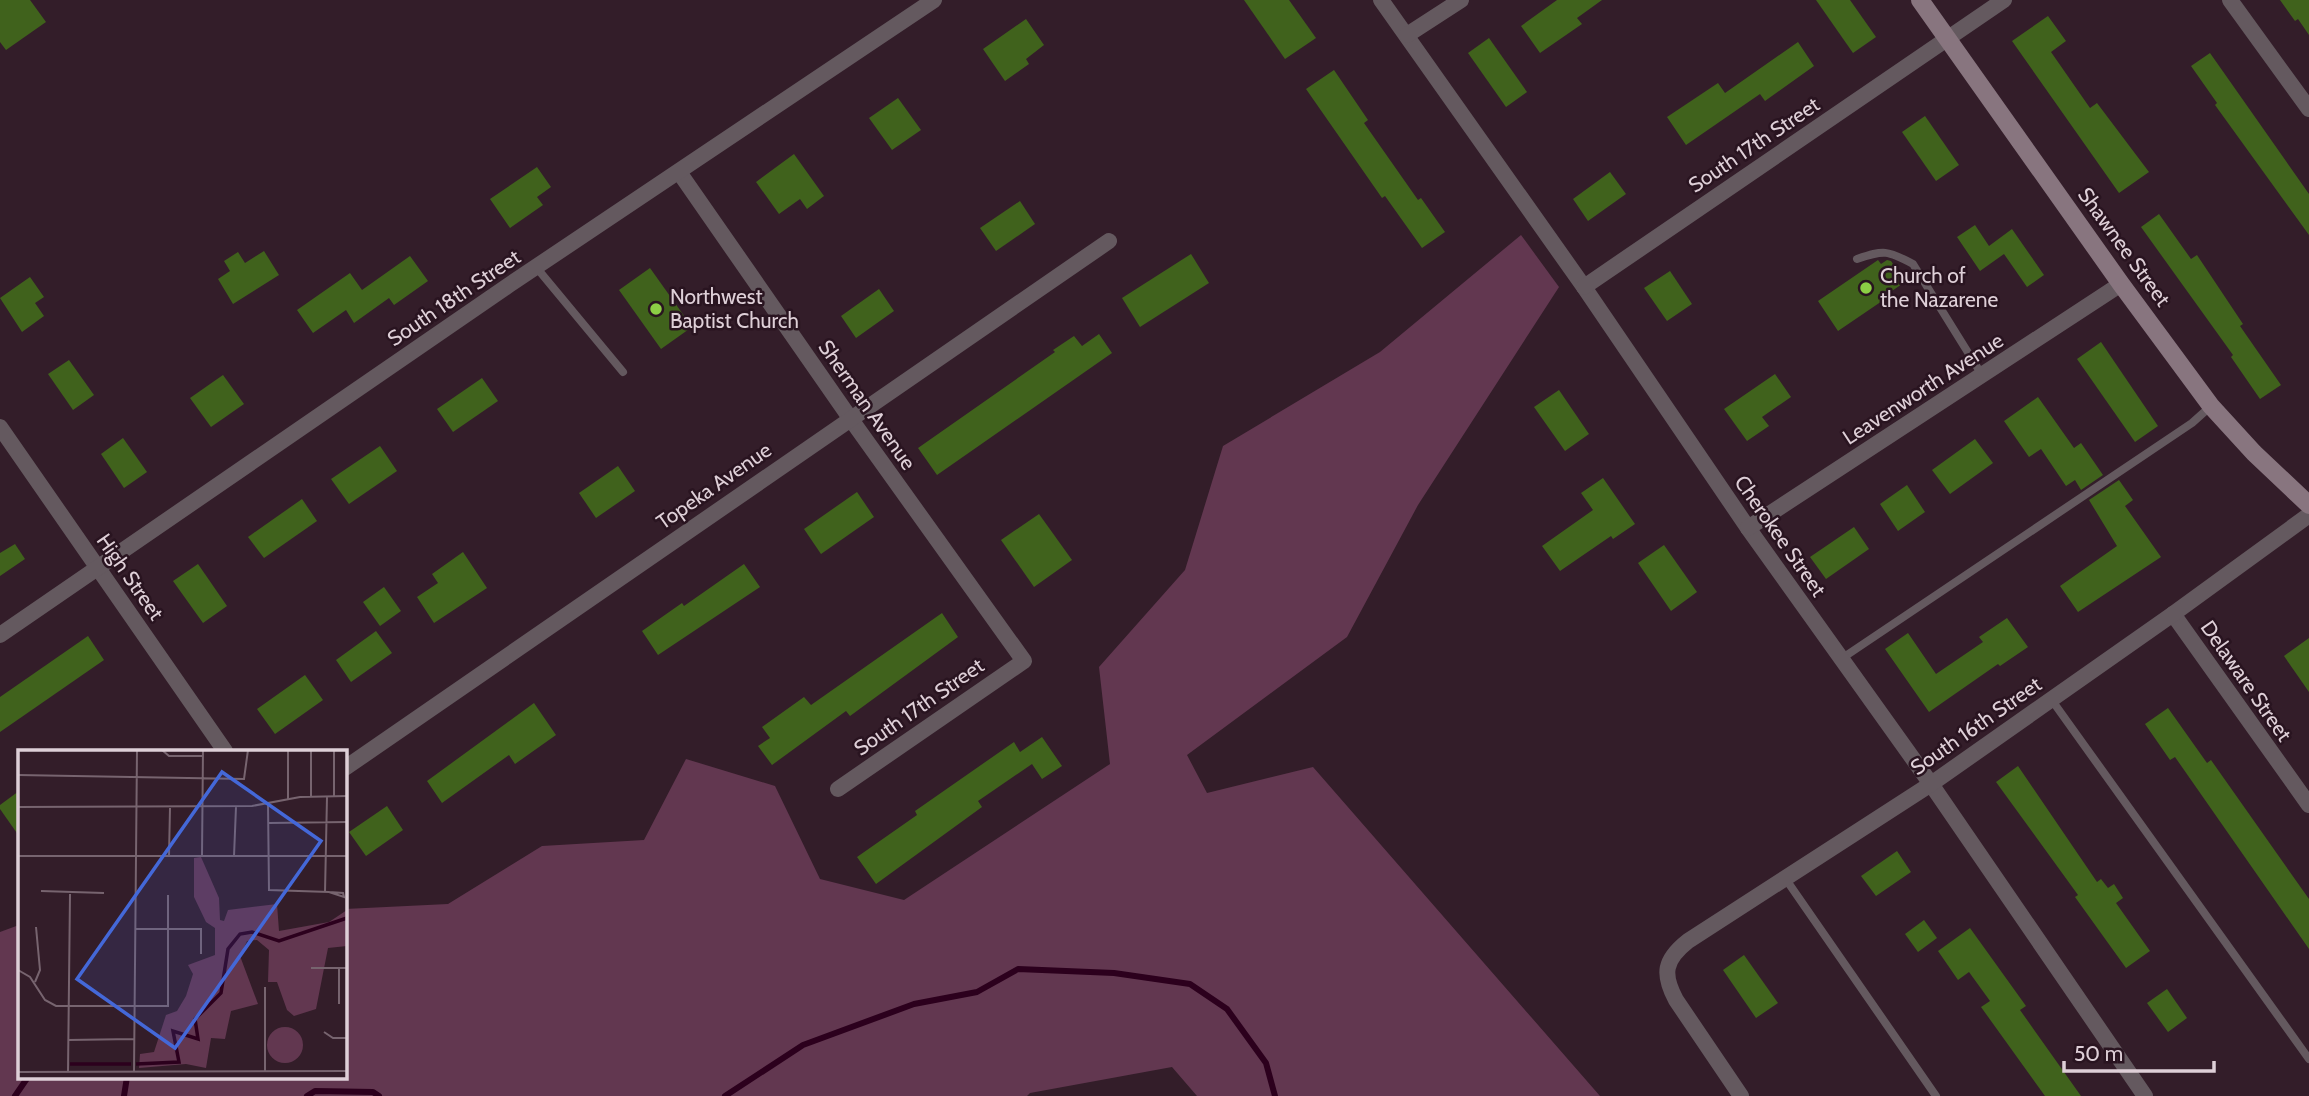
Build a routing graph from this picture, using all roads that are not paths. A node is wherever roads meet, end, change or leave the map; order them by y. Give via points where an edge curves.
1 (934, 0) edge
2 (1381, 0) edge
3 (1461, 0) edge
4 (1920, 0) edge
5 (2004, 0) edge
6 (2230, 0) edge
7 (1407, 36) junction
8 (1948, 39) junction
9 (2309, 109) edge
10 (679, 172) junction
11 (1109, 241) dead end
12 (1857, 260) dead end
13 (536, 267) junction
14 (2121, 284) junction
15 (1584, 287) junction
16 (623, 372) dead end
17 (1982, 375) junction
18 (2211, 406) junction
19 (850, 418) junction
20 (0, 427) edge
21 (2309, 505) edge
22 (2309, 515) edge
23 (1748, 528) junction
24 (98, 568) junction
25 (2173, 614) junction
26 (0, 635) edge
27 (1841, 659) junction
28 (1024, 661) joint
29 (2051, 699) junction
30 (224, 750) edge
31 (346, 767) edge
32 (1931, 783) junction
33 (838, 789) dead end
34 (2309, 806) edge
35 (1785, 878) junction
36 (2309, 1059) edge
37 (1741, 1096) edge
38 (1936, 1096) edge
39 (2145, 1096) edge

1 - 10 street, South 18th Street
2 - 7 street, Cherokee Street
3 - 7 street
4 - 8 street, Shawnee Street
5 - 8 street, South 17th Street
6 - 9 street
7 - 15 street, Cherokee Street
8 - 14 street, Shawnee Street
8 - 15 street, South 17th Street
10 - 13 street, South 18th Street
10 - 19 street, Sherman Avenue
11 - 19 street, Topeka Avenue
12 - 17 lane via 1881,251 1913,264
13 - 16 lane
13 - 24 street, South 18th Street
14 - 17 street, Leavenworth Avenue
14 - 18 street, Shawnee Street
15 - 23 street, Cherokee Street
17 - 23 street, Leavenworth Avenue
18 - 21 street, Shawnee Street
18 - 27 lane
19 - 28 street, Sherman Avenue
19 - 31 street, Topeka Avenue
20 - 24 street, High Street
22 - 25 street, South 16th Street
23 - 27 street, Cherokee Street
24 - 26 street, South 18th Street
24 - 30 street, High Street
25 - 29 street, South 16th Street
25 - 34 street, Delaware Street
27 - 32 street, Cherokee Street
28 - 33 street, South 17th Street
29 - 32 street, South 16th Street
29 - 36 lane
32 - 35 street, South 16th Street
32 - 39 street, Cherokee Street
35 - 37 street, South 16th Street via 1688,941 1674,952 1667,967 1668,984 1676,1000
35 - 38 lane

